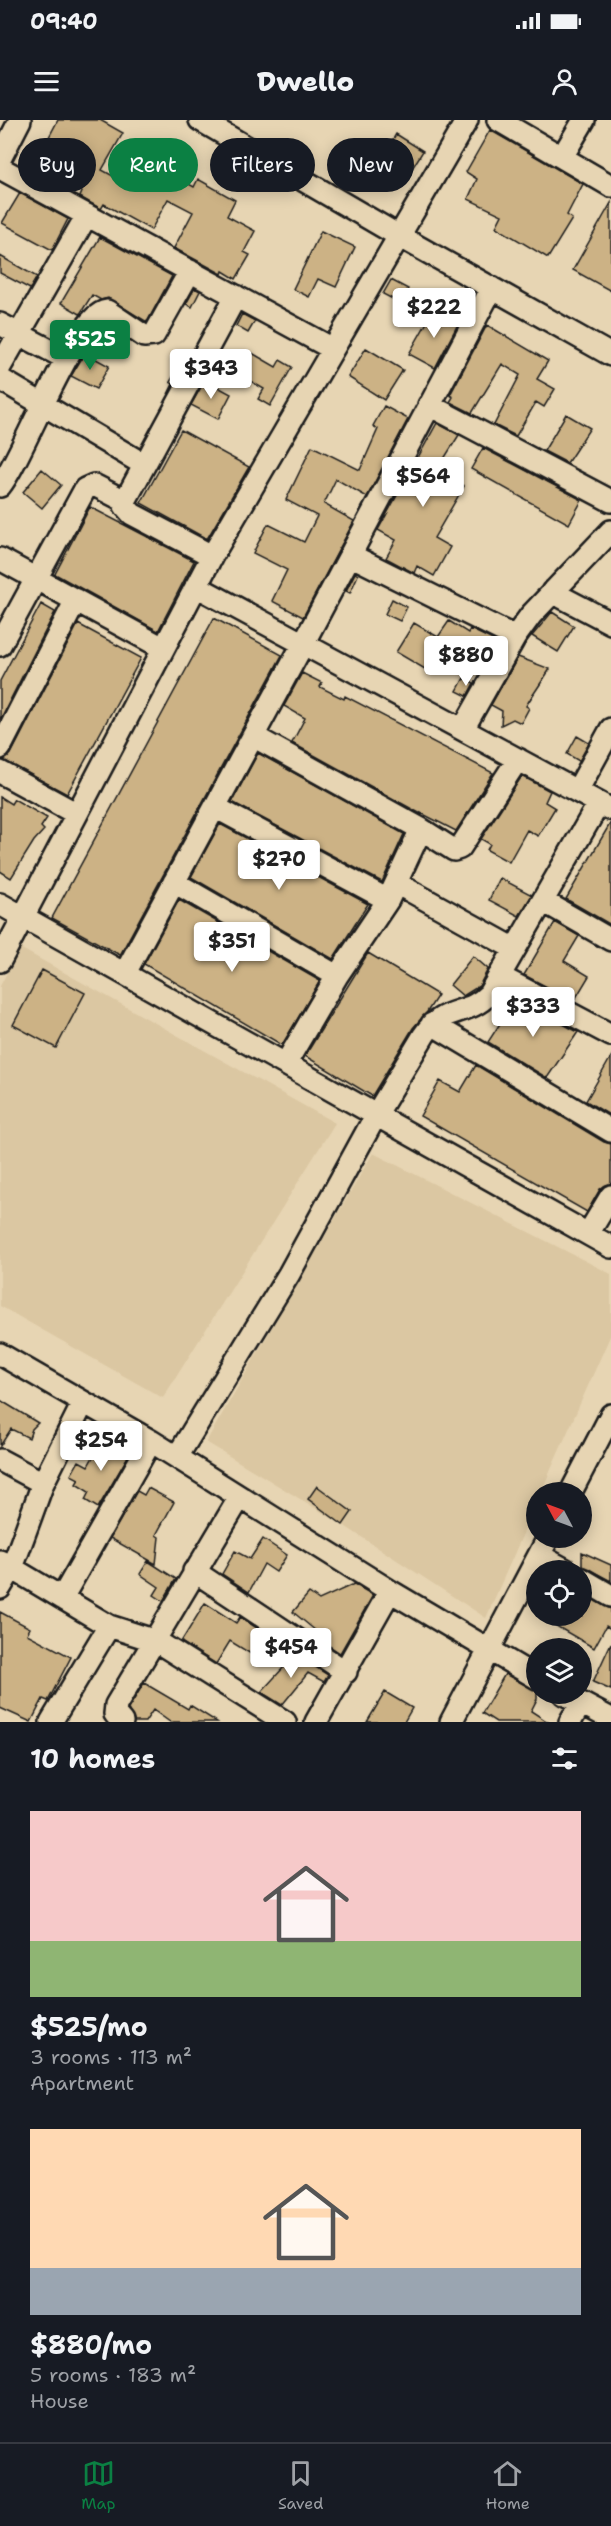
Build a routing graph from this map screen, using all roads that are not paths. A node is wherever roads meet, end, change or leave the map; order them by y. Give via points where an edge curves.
1 (20, 120) edge
2 (200, 120) edge
3 (467, 120) edge
4 (498, 120) edge
5 (584, 120) edge
6 (562, 157) junction
7 (0, 159) edge
8 (0, 168) edge
9 (611, 186) edge
10 (87, 214) junction
11 (399, 236) junction
12 (190, 271) junction
13 (492, 288) junction
14 (236, 296) junction
15 (0, 324) edge
16 (19, 334) junction
17 (333, 349) junction
18 (611, 355) edge
19 (65, 358) junction
20 (0, 368) edge
21 (0, 379) edge
22 (45, 405) junction
23 (429, 405) junction
24 (144, 464) junction
25 (0, 486) edge
26 (125, 501) junction
27 (611, 501) edge
28 (606, 543) edge
29 (350, 555) junction
30 (212, 556) junction
31 (0, 559) edge
32 (36, 579) junction
33 (196, 586) junction
34 (552, 591) junction
35 (76, 600) junction
36 (611, 623) edge
37 (515, 637) junction
38 (303, 644) junction
39 (0, 645) edge
40 (163, 648) junction
41 (463, 729) junction
42 (611, 729) edge
43 (253, 736) junction
44 (0, 748) edge
45 (518, 759) junction
46 (0, 772) edge
47 (577, 791) junction
48 (605, 806) edge
49 (215, 807) junction
50 (77, 814) junction
51 (421, 829) junction
52 (174, 882) junction
53 (392, 892) junction
54 (543, 901) junction
55 (0, 904) edge
56 (24, 918) junction
57 (611, 940) edge
58 (515, 949) junction
59 (0, 961) edge
60 (125, 973) junction
61 (337, 976) junction
62 (499, 976) junction
63 (432, 1024) junction
64 (611, 1035) edge
65 (286, 1064) junction
66 (376, 1114) junction
67 (611, 1131) edge
68 (611, 1196) edge
69 (588, 1234) junction
70 (611, 1247) edge
71 (0, 1354) edge
72 (83, 1403) junction
73 (611, 1414) edge
74 (151, 1441) junction
75 (177, 1457) junction
76 (0, 1460) edge
77 (576, 1482) edge
78 (43, 1483) junction
79 (240, 1497) junction
80 (542, 1548) edge
81 (545, 1548) edge
82 (556, 1560) edge
83 (6, 1565) edge
84 (194, 1571) junction
85 (592, 1586) edge
86 (0, 1588) edge
87 (390, 1591) junction
88 (611, 1596) edge
89 (62, 1598) junction
90 (109, 1626) junction
91 (156, 1641) junction
92 (488, 1651) junction
93 (346, 1672) junction
94 (526, 1672) edge
95 (572, 1704) edge
96 (584, 1704) edge
97 (611, 1719) edge
98 (51, 1722) edge
99 (122, 1722) edge
100 (285, 1722) edge
101 (316, 1722) edge
102 (451, 1722) edge
103 (570, 1722) edge

1 - 7 street
2 - 11 street
3 - 11 street
4 - 6 street
5 - 6 street
6 - 9 street
8 - 10 street
10 - 12 street
10 - 16 street
11 - 13 street
11 - 17 street
12 - 14 street
12 - 19 street via 154,335 144,336 104,311 91,320
13 - 18 street
13 - 23 street
14 - 17 street
14 - 24 street
15 - 16 street
16 - 19 street
16 - 20 street
17 - 30 street
19 - 22 street
21 - 22 street
22 - 24 street
22 - 25 street
23 - 27 street
23 - 29 street
24 - 26 street
26 - 30 street via 132,514
26 - 32 street via 94,485 85,489
28 - 34 street
29 - 37 street
29 - 38 street
30 - 33 street
31 - 32 street
32 - 35 street
32 - 39 street
33 - 38 street
33 - 40 street
34 - 36 street
34 - 37 street
35 - 40 street
35 - 44 street
37 - 41 street
38 - 41 street
38 - 43 street
40 - 50 street
41 - 45 street
42 - 47 street
43 - 49 street
43 - 51 street
45 - 47 street
45 - 51 street via 460,848 454,850
46 - 50 street
47 - 48 street
48 - 54 street
49 - 52 street
49 - 53 street
50 - 56 street
51 - 53 street
52 - 60 street
52 - 61 street
53 - 58 street
53 - 61 street
54 - 57 street
54 - 58 street
55 - 56 street
56 - 59 street
56 - 60 street
58 - 62 street
60 - 65 street
61 - 65 street
62 - 63 street via 480,1004 448,1013
62 - 64 street
63 - 66 street
63 - 67 street
65 - 66 street
66 - 69 street
66 - 75 street via 289,1274
68 - 69 street
69 - 70 street
71 - 72 street
72 - 74 street
72 - 78 street
73 - 77 street
74 - 75 street
74 - 89 street
75 - 79 street
76 - 78 street
78 - 83 street
79 - 84 street
79 - 87 street
80 - 92 street
81 - 82 street
83 - 86 street
83 - 89 street
84 - 91 street
84 - 93 street
85 - 88 street
87 - 92 street
87 - 93 street
89 - 90 street
90 - 91 street
90 - 98 street
91 - 99 street via 116,1705 115,1714
91 - 100 street
92 - 94 street
92 - 102 street
93 - 101 street
95 - 103 street
96 - 97 street

